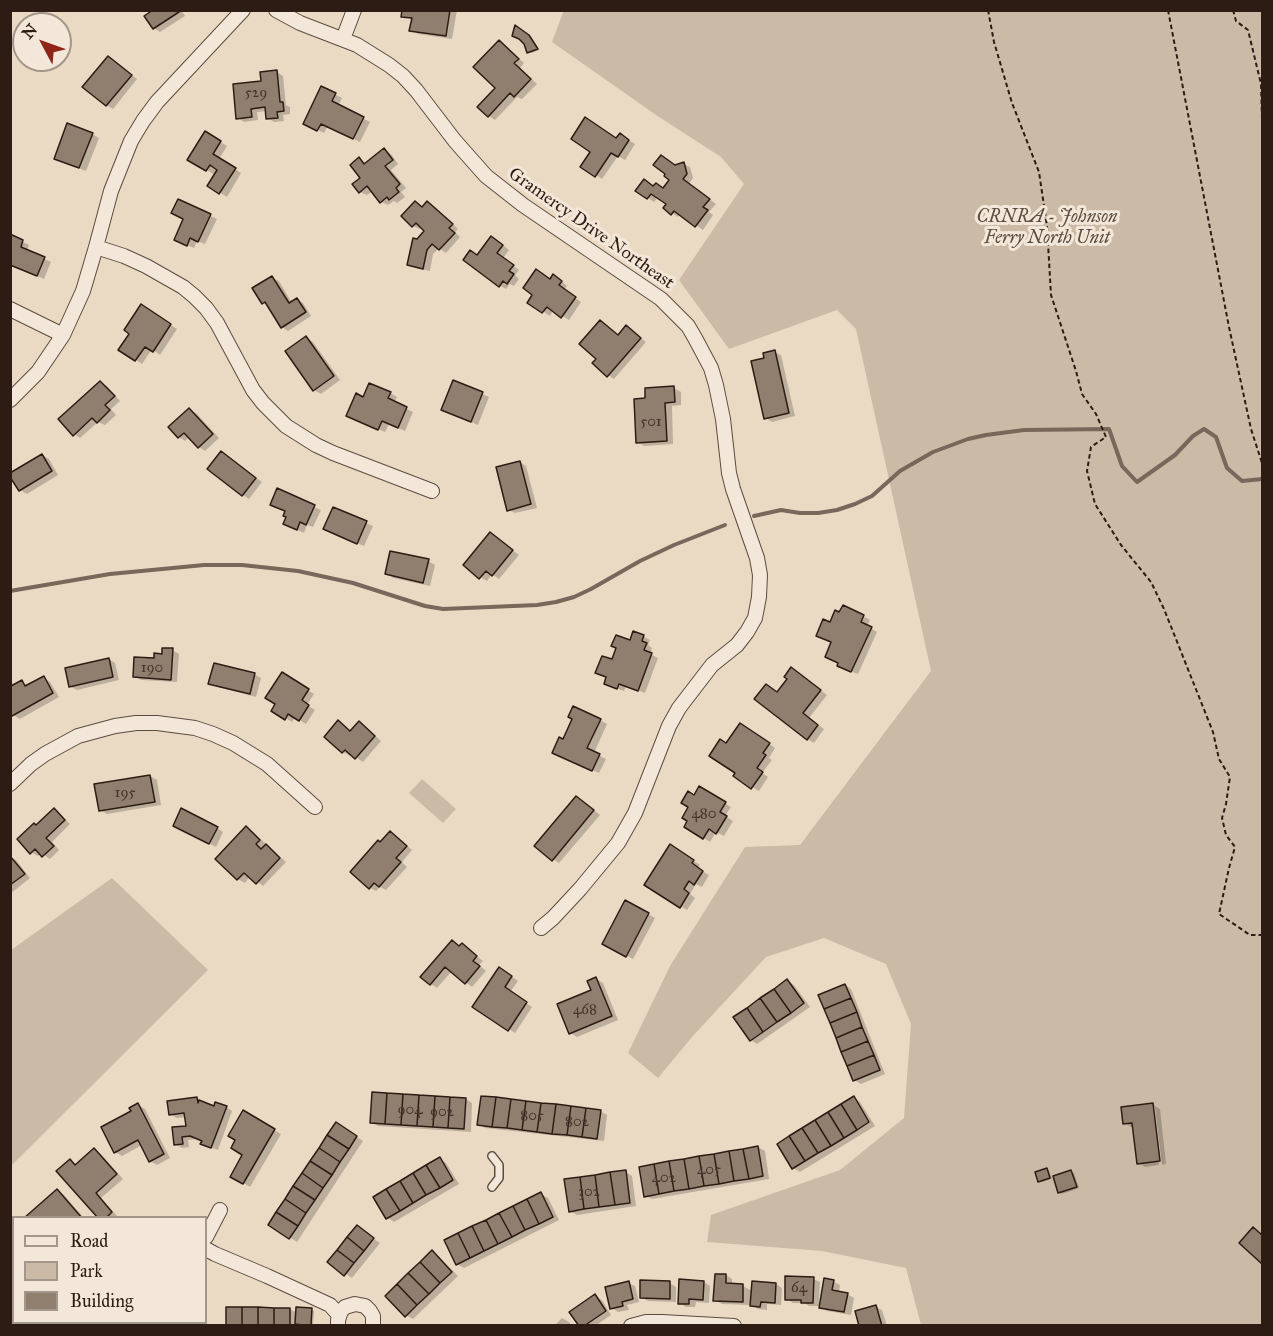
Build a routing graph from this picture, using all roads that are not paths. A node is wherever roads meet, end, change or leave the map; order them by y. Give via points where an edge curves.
1 (243, 10) edge
2 (276, 10) edge
3 (354, 10) edge
4 (343, 39) junction
5 (96, 247) junction
6 (10, 309) edge
7 (63, 336) junction
8 (10, 400) edge
9 (432, 490) dead end
10 (10, 784) edge
11 (315, 807) dead end
12 (542, 928) dead end
13 (492, 1156) dead end
14 (492, 1187) dead end
15 (220, 1210) dead end
16 (207, 1235) edge
17 (207, 1250) edge
18 (338, 1320) edge
19 (373, 1326) edge
20 (631, 1326) edge
21 (734, 1326) edge

1 - 5 street via 157,102 137,131 111,190
2 - 4 street, Gramercy Drive Northeast
3 - 4 street
4 - 12 street, Gramercy Drive Northeast via 373,54 402,76 486,176 661,299 688,326 711,368 723,419 729,473 757,558 759,597 755,618 747,632 712,665 679,708 635,813 618,843
5 - 7 street
5 - 9 street via 146,266 183,287 206,308 252,390 286,426 333,453
6 - 7 street
7 - 8 street via 38,372
10 - 11 street via 31,764 78,736 115,726 157,723 195,728 232,743 267,764
13 - 14 lane via 499,1178
15 - 16 street
17 - 18 street via 330,1305
18 - 19 street via 345,1307 360,1304 373,1316
20 - 21 street via 662,1322

